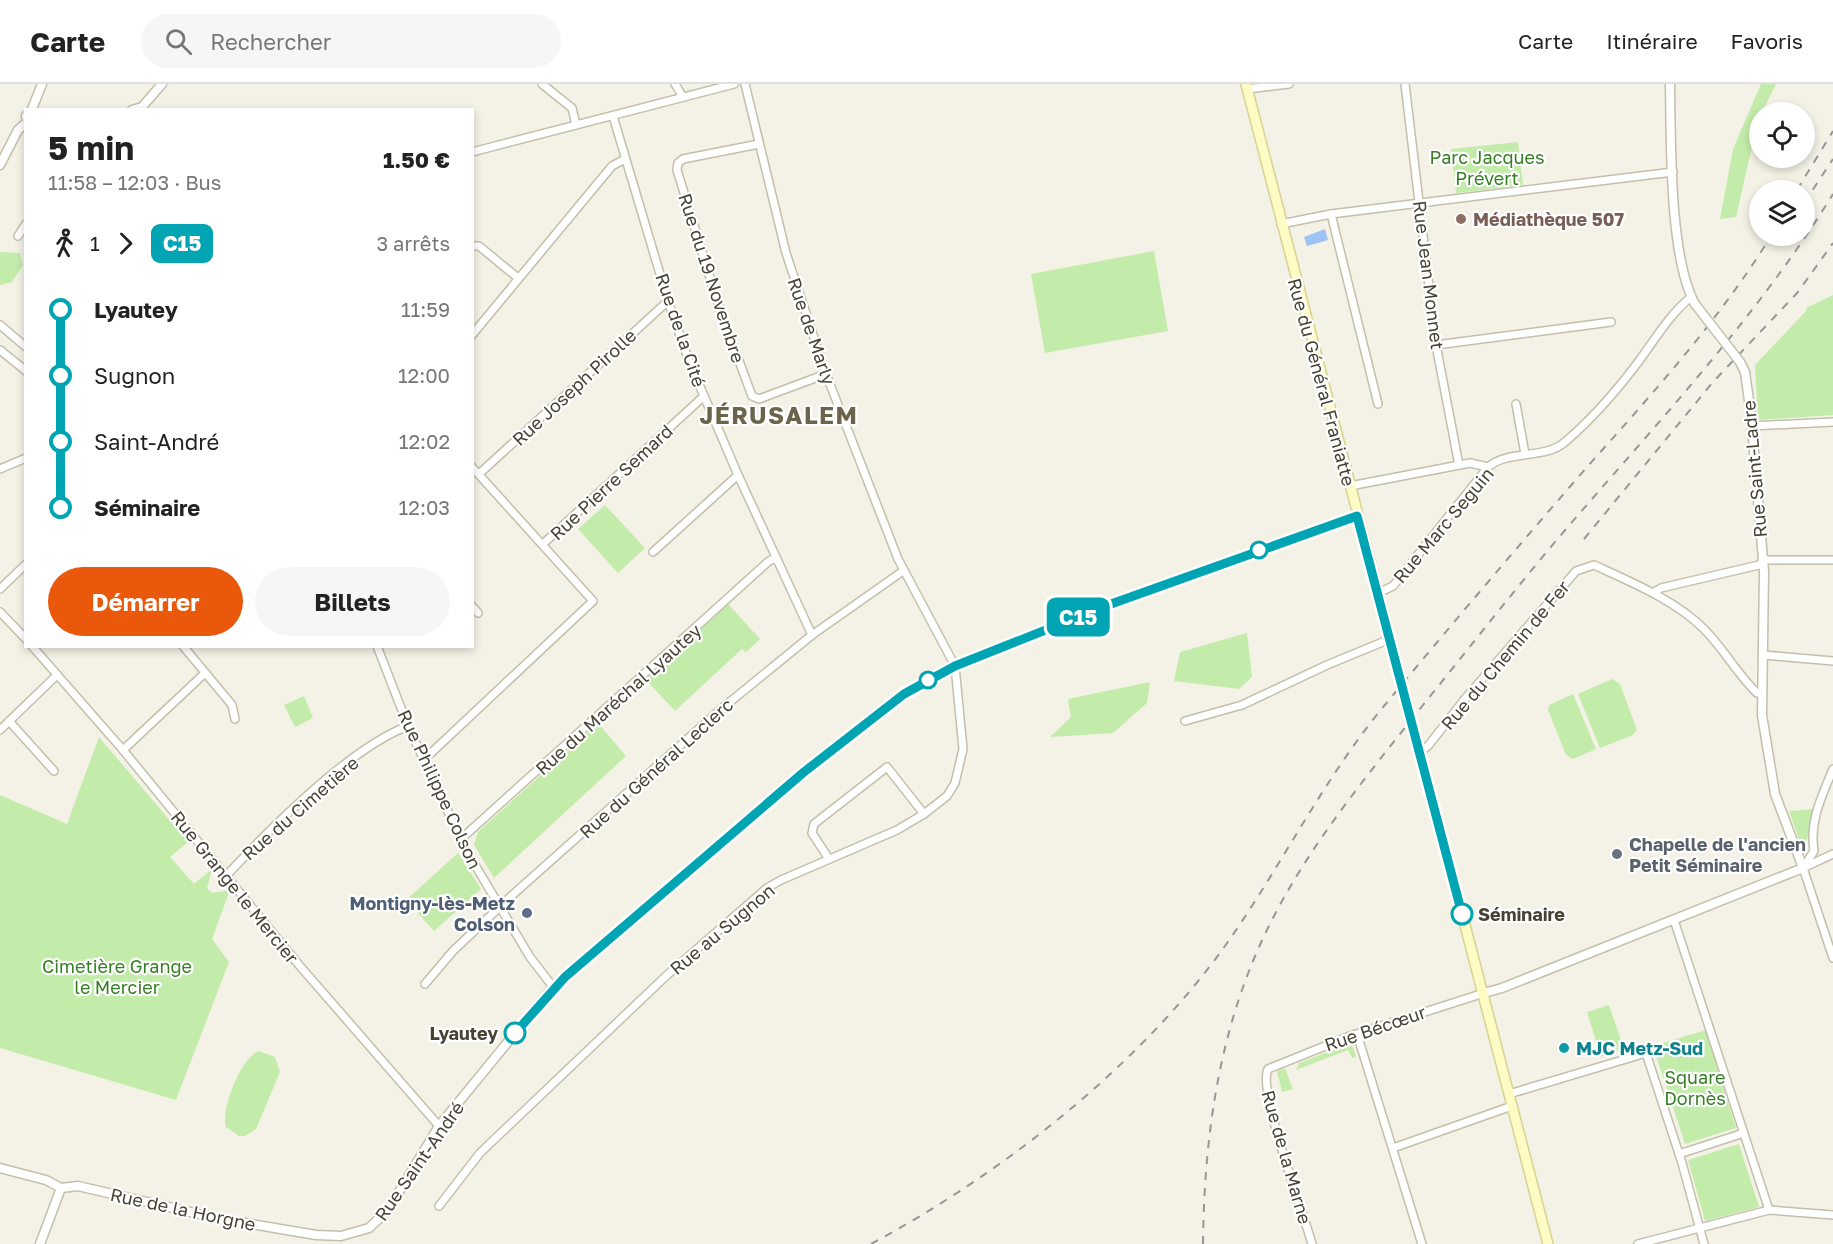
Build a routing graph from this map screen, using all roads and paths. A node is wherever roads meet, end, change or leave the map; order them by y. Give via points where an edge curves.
1 (42, 84) edge
2 (162, 84) edge
3 (542, 84) edge
4 (675, 84) edge
5 (734, 84) edge
6 (745, 84) edge
7 (1289, 84) edge
8 (1405, 84) edge
9 (1670, 84) edge
10 (1247, 87) edge
11 (683, 97) junction
12 (33, 108) edge
13 (139, 108) edge
14 (613, 116) junction
15 (24, 125) edge
16 (576, 125) junction
17 (759, 144) junction
18 (474, 151) edge
19 (625, 159) junction
20 (0, 165) edge
21 (1672, 172) junction
22 (1420, 203) junction
23 (1331, 214) junction
24 (1281, 224) junction
25 (24, 227) edge
26 (18, 236) dead end
27 (474, 246) edge
28 (518, 278) junction
29 (668, 301) junction
30 (1693, 301) junction
31 (1611, 322) dead end
32 (0, 325) edge
33 (474, 332) edge
34 (24, 345) edge
35 (1436, 345) junction
36 (0, 350) edge
37 (24, 369) edge
38 (826, 374) junction
39 (704, 396) junction
40 (1378, 404) dead end
41 (1516, 404) dead end
42 (1833, 422) edge
43 (1752, 426) junction
44 (1525, 454) junction
45 (24, 459) edge
46 (1458, 465) junction
47 (1488, 467) junction
48 (0, 469) edge
49 (474, 469) edge
50 (479, 474) junction
51 (738, 475) junction
52 (1350, 486) junction
53 (1357, 516) junction
54 (544, 543) junction
55 (653, 552) dead end
56 (776, 558) junction
57 (1833, 560) edge
58 (1762, 562) junction
59 (24, 566) edge
60 (903, 571) junction
61 (0, 589) edge
62 (1654, 592) junction
63 (1378, 593) junction
64 (474, 608) edge
65 (0, 612) edge
66 (478, 613) dead end
67 (812, 635) junction
68 (24, 637) edge
69 (1390, 639) junction
70 (34, 648) edge
71 (184, 648) edge
72 (378, 648) edge
73 (1764, 655) junction
74 (1833, 662) edge
75 (955, 666) junction
76 (204, 674) junction
77 (57, 675) junction
78 (1761, 693) junction
79 (235, 719) dead end
80 (9, 721) junction
81 (1185, 721) dead end
82 (408, 726) junction
83 (0, 730) edge
84 (123, 750) junction
85 (1420, 752) junction
86 (423, 757) junction
87 (1833, 769) edge
88 (54, 771) dead end
89 (924, 814) junction
90 (460, 839) junction
91 (1833, 854) edge
92 (830, 859) junction
93 (1803, 868) junction
94 (226, 875) junction
95 (500, 907) junction
96 (1674, 920) junction
97 (1833, 958) edge
98 (425, 984) dead end
99 (553, 987) junction
100 (1484, 993) junction
101 (1357, 1034) junction
102 (1268, 1070) joint
103 (1509, 1094) junction
104 (1512, 1106) junction
105 (439, 1126) junction
106 (1744, 1133) junction
107 (1393, 1148) junction
108 (1679, 1154) junction
109 (0, 1168) edge
110 (61, 1188) junction
111 (439, 1206) dead end
112 (1769, 1210) junction
113 (1833, 1215) edge
114 (369, 1228) joint
115 (1701, 1228) junction
116 (40, 1244) edge
117 (1312, 1244) edge
118 (1422, 1244) edge
119 (1548, 1244) edge
120 (1638, 1244) edge
121 (1704, 1244) edge

1 - 12 street
2 - 13 street
3 - 16 street via 572,108
4 - 11 street
5 - 11 street
6 - 17 street, Rue de Marly
7 - 10 street
8 - 22 street, Rue Jean Monnet
9 - 21 street, Rue Saint-Ladre
10 - 24 main road, Rue du Général Franiatte
11 - 14 street
14 - 16 street
14 - 19 street, Rue de la Cité
15 - 20 street
16 - 18 street
17 - 38 street, Rue de Marly via 786,253
17 - 38 street, Rue du 19 Novembre via 683,159 677,170 719,307 752,396 759,399
19 - 28 street via 612,166
19 - 29 street, Rue de la Cité
21 - 22 street
21 - 30 street, Rue Saint-Ladre via 1680,247
22 - 23 street
22 - 35 street, Rue Jean Monnet
23 - 24 street
23 - 40 street
24 - 52 main road, Rue du Général Franiatte
25 - 26 street
27 - 28 street
28 - 33 street
29 - 39 street, Rue de la Cité
29 - 50 street, Rue Joseph Pirolle
30 - 43 street, Rue Saint-Ladre, bridge via 1740,362
30 - 44 street, Rue Marc Seguin via 1672,314 1638,363 1580,428 1556,448
31 - 35 street
32 - 34 street
35 - 46 street, Rue Jean Monnet
36 - 37 street
38 - 60 street, Rue de Marly
39 - 51 street, Rue de la Cité
39 - 54 street, Rue Pierre Semard
41 - 44 street
42 - 43 street
43 - 58 street, Rue Saint-Ladre
44 - 47 street, Rue Marc Seguin
45 - 48 street
46 - 47 street via 1479,463
46 - 52 street
47 - 63 street, Rue Marc Seguin via 1393,586
49 - 50 street
50 - 54 street
51 - 55 street
51 - 56 street, Rue de la Cité
52 - 53 main road, Rue du Général Franiatte
53 - 63 main road, Rue du Général Franiatte
53 - 75 street, Rue Saint-André via 1111,604
54 - 86 street via 593,602
56 - 67 street, Rue de la Cité
56 - 90 street, Rue du Maréchal Lyautey
57 - 58 street
58 - 62 street
58 - 73 street, Rue Saint-Ladre
59 - 61 street
60 - 67 street, Rue du Général Leclerc
60 - 75 street, Rue de Marly
62 - 78 street, Rue du Chemin de Fer via 1704,629 1734,669
62 - 85 street, Rue du Chemin de Fer via 1594,565 1576,571
63 - 69 main road, Rue du Général Franiatte
64 - 66 street
65 - 68 street
67 - 95 street, Rue du Général Leclerc via 720,710
69 - 81 street via 1242,705
69 - 85 main road, Rue du Général Franiatte, bridge
70 - 77 street, Rue Grange le Mercier
71 - 76 street
72 - 82 street, Rue Philippe Colson
73 - 74 street
73 - 78 street, Rue Saint-Ladre
75 - 89 street, Rue au Sugnon via 962,762 951,789
75 - 99 street, Rue Saint-André via 877,713
76 - 79 street via 232,705
76 - 84 street
77 - 80 street
77 - 84 street, Rue Grange le Mercier
78 - 93 street, Rue Saint-Ladre via 1775,794
80 - 83 street
80 - 88 street
82 - 86 street, Rue Philippe Colson
82 - 94 street, Rue du Cimetière via 341,768 258,841
84 - 94 street, Rue Grange le Mercier
85 - 100 main road, Rue du Général Franiatte
86 - 90 street, Rue Philippe Colson
87 - 93 street via 1814,816 1814,851
89 - 92 street, Rue au Sugnon
89 - 92 street via 887,767 813,824 812,833
90 - 95 street, Rue Philippe Colson
91 - 93 street
92 - 111 street, Rue au Sugnon via 774,883 673,970 480,1153
93 - 96 street
93 - 97 street
94 - 105 street, Rue Grange le Mercier via 298,965
95 - 98 street, Rue du Général Leclerc
95 - 99 street, Rue Philippe Colson
96 - 100 street
96 - 106 street
99 - 105 street, Rue Saint-André
100 - 101 street, Rue Bécœur
100 - 103 main road, Rue du Général Franiatte
101 - 102 street, Rue Bécœur
101 - 107 street
102 - 117 street, Rue de la Marne via 1265,1081 1272,1112
103 - 104 main road, Rue du Général Franiatte
103 - 108 street via 1646,1053
104 - 107 street
104 - 119 main road, Rue du Général Franiatte
105 - 114 street, Rue Saint-André via 388,1210
106 - 108 street
106 - 112 street
107 - 118 street
108 - 115 street
109 - 110 street, Rue de la Horgne
110 - 114 street, Rue de la Horgne via 78,1186 216,1218 316,1235 341,1236
110 - 116 street
112 - 113 street
112 - 115 street
115 - 120 street
115 - 121 street

